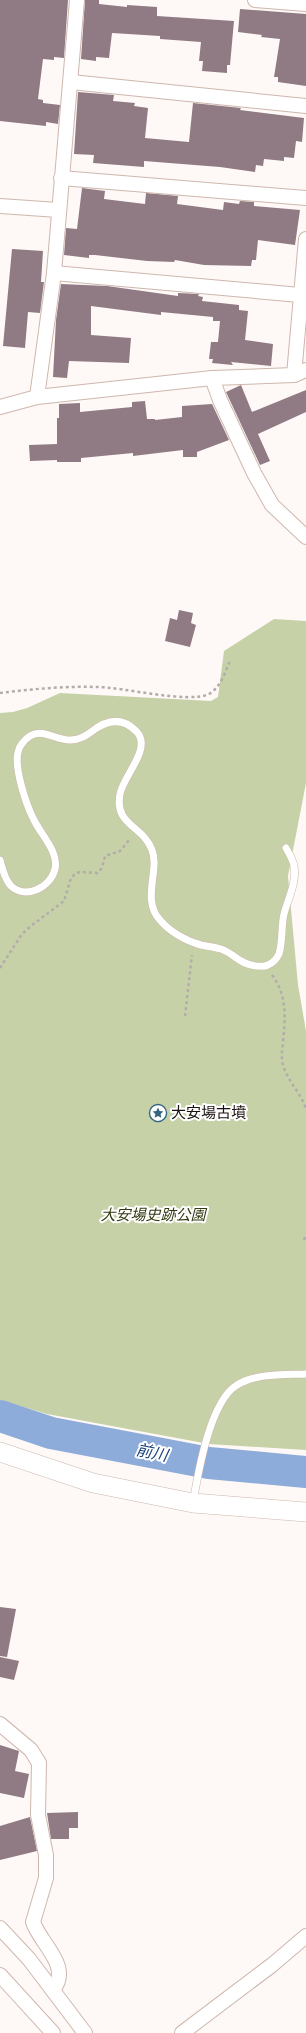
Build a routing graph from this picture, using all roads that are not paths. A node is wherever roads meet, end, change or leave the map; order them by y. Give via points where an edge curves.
1 (76, 0) edge
2 (255, 0) edge
3 (306, 4) edge
4 (71, 82) junction
5 (306, 106) edge
6 (62, 178) junction
7 (306, 198) edge
8 (0, 206) edge
9 (58, 210) junction
10 (306, 240) edge
11 (54, 273) junction
12 (300, 295) junction
13 (300, 373) edge
14 (212, 378) junction
15 (37, 397) junction
16 (0, 408) edge
17 (306, 537) edge
18 (286, 848) dead end
19 (0, 860) edge
20 (306, 1374) edge
21 (0, 1452) edge
22 (193, 1503) junction
23 (306, 1512) edge
24 (0, 1724) edge
25 (0, 1928) edge
26 (306, 1936) edge
27 (0, 1975) edge
28 (53, 1990) junction
29 (53, 2033) edge
30 (85, 2033) edge
31 (182, 2033) edge

1 - 4 street
2 - 3 street
4 - 5 street
4 - 6 street
6 - 7 street
6 - 9 street
8 - 9 street
9 - 11 street
10 - 12 street
11 - 12 street
11 - 15 street
12 - 13 street
13 - 14 street
14 - 15 street
14 - 17 street via 254,473 272,505
15 - 16 street
18 - 19 lane via 294,866 293,884 284,914 279,955 274,961 266,966 246,965 219,948 179,936 159,919 153,909 154,852 144,835 124,820 120,811 123,784 141,750 142,743 138,734 120,721 111,721 99,726 84,738 71,741 38,734 23,742 18,751 18,761 28,806 53,854 55,870 44,886 27,892 10,885
20 - 22 lane via 253,1378 237,1384 230,1390 224,1398 204,1445
21 - 22 street via 93,1483
22 - 23 street
24 - 28 street via 31,1750 39,1763 38,1815 46,1855 46,1872 33,1922 58,1964 60,1976
25 - 28 street
26 - 31 street
27 - 29 street
28 - 30 street

